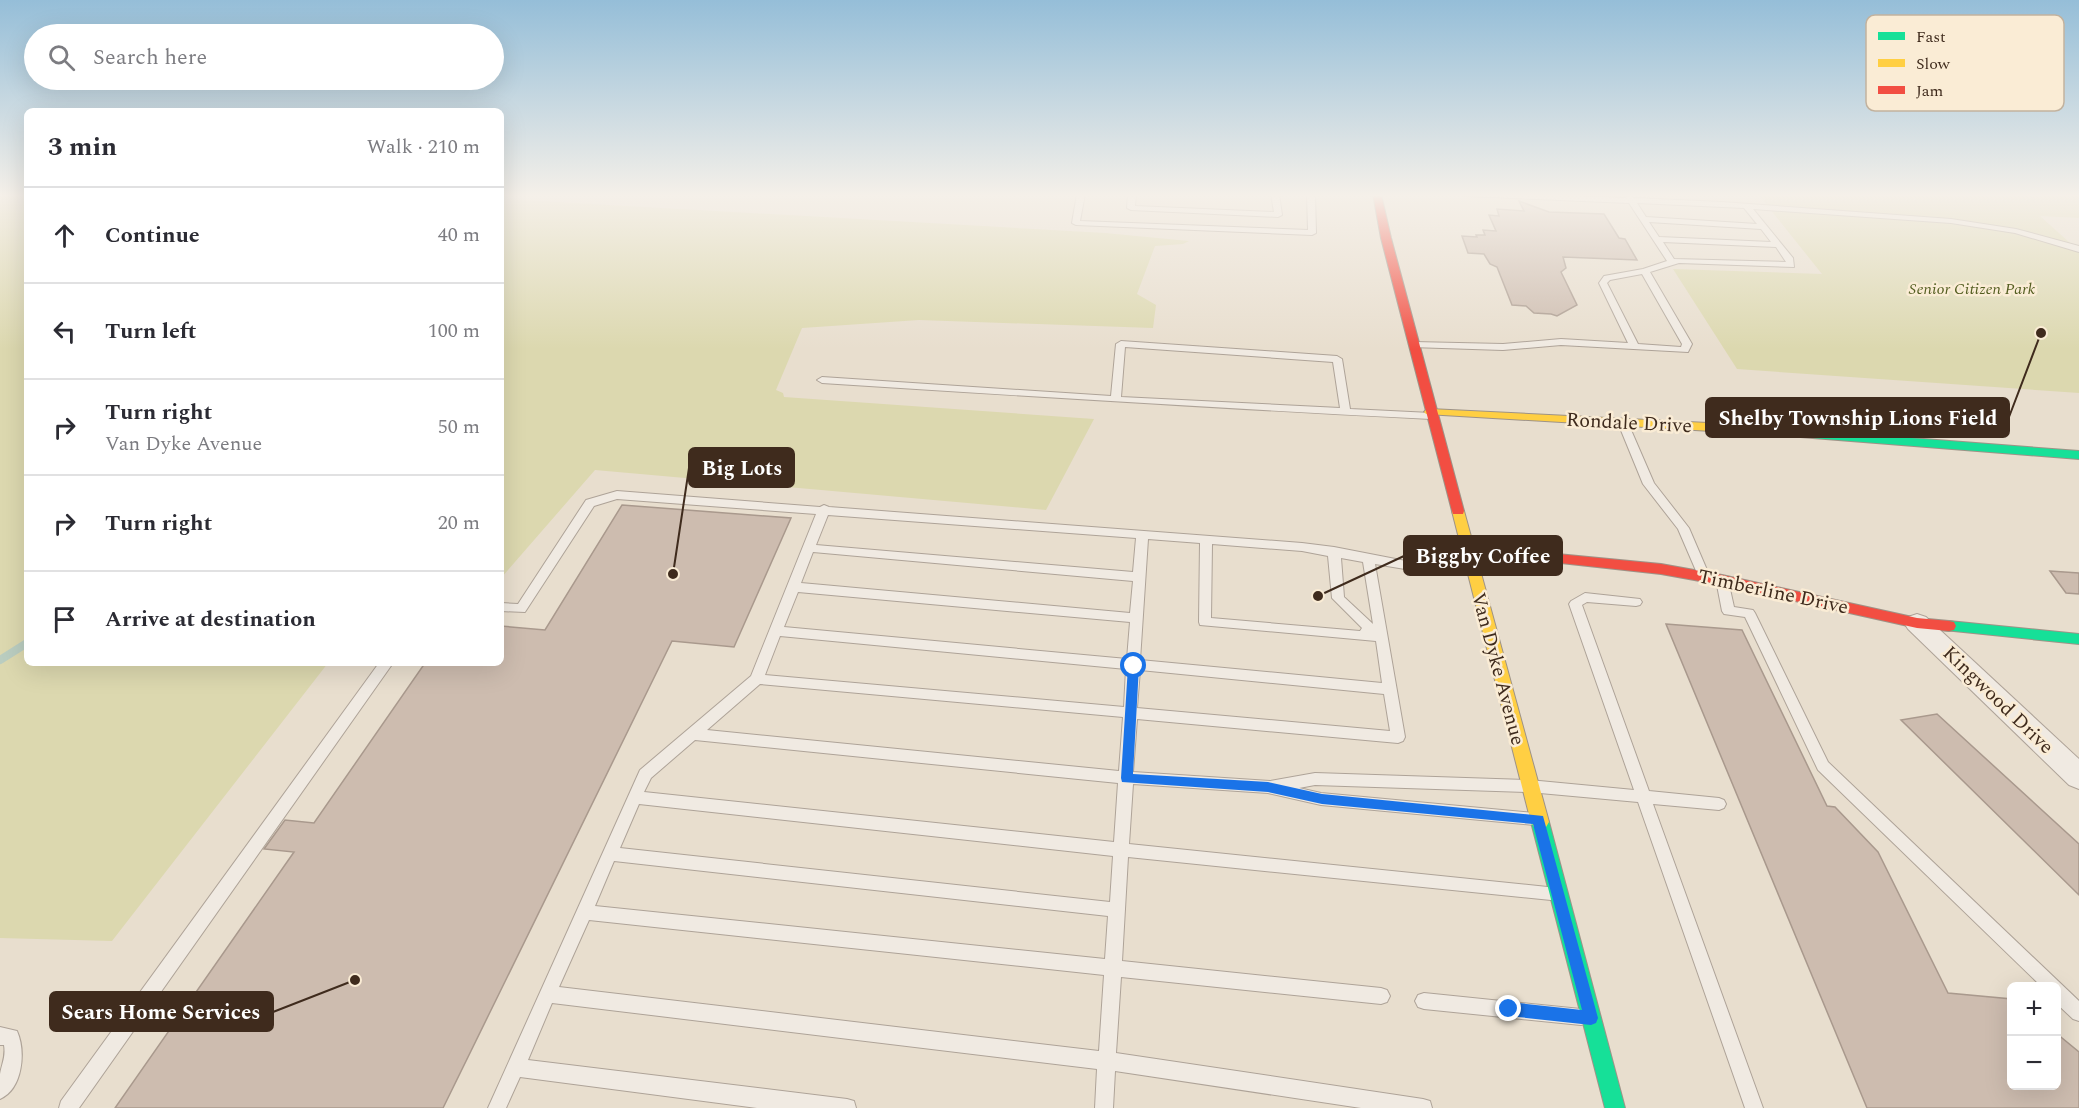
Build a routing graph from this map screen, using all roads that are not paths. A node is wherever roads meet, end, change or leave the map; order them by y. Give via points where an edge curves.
1 (1778, 245) edge
2 (1390, 246) edge
3 (1661, 246) edge
4 (1671, 261) junction
5 (1645, 271) junction
6 (1414, 345) junction
7 (1635, 347) junction
8 (822, 380) dead end
9 (1116, 399) junction
10 (1346, 413) junction
11 (1431, 414) junction
12 (1623, 423) junction
13 (2079, 454) edge
14 (824, 509) junction
15 (1142, 535) junction
16 (1206, 540) junction
17 (808, 548) junction
18 (1466, 549) junction
19 (1334, 552) junction
20 (1368, 557) junction
21 (1472, 570) junction
22 (1140, 577) junction
23 (1704, 577) junction
24 (1722, 580) junction
25 (793, 587) junction
26 (1636, 602) dead end
27 (504, 607) edge
28 (1137, 618) junction
29 (1917, 623) junction
30 (776, 631) junction
31 (1364, 636) junction
32 (1381, 638) junction
33 (2079, 639) edge
34 (384, 666) edge
35 (1134, 666) junction
36 (757, 679) junction
37 (1390, 689) junction
38 (1131, 712) junction
39 (694, 734) junction
40 (2079, 777) edge
41 (1126, 778) junction
42 (1529, 786) junction
43 (1268, 787) junction
44 (635, 797) junction
45 (1644, 797) junction
46 (1719, 804) dead end
47 (1538, 820) junction
48 (1122, 850) junction
49 (609, 854) junction
50 (1558, 894) junction
51 (1118, 910) junction
52 (584, 912) junction
53 (1114, 969) junction
54 (2047, 982) edge
55 (547, 994) junction
56 (1381, 996) dead end
57 (2061, 996) edge
58 (1424, 1000) dead end
59 (2079, 1013) edge
60 (1591, 1018) junction
61 (0, 1036) edge
62 (1107, 1061) junction
63 (515, 1067) junction
64 (0, 1090) edge
65 (767, 1103) edge
66 (68, 1108) edge
67 (497, 1108) edge
68 (847, 1108) edge
69 (1104, 1108) edge
70 (1423, 1108) edge
71 (1615, 1108) edge
72 (1754, 1108) edge

1 - 4 lane via 1791,265
2 - 6 main road, Van Dyke Avenue
3 - 4 lane
4 - 5 lane
5 - 7 lane via 1607,278 1603,283
5 - 7 lane via 1687,344 1685,350
6 - 7 lane via 1503,347 1561,342
6 - 11 main road, Van Dyke Avenue
8 - 9 lane
9 - 10 lane
9 - 10 lane via 1121,344 1337,359
10 - 11 lane
11 - 12 main road, Rondale Drive
11 - 18 main road, Van Dyke Avenue
12 - 13 main road, Rondale Drive
12 - 23 lane via 1649,484 1683,528
14 - 15 lane
14 - 17 lane
14 - 27 lane via 617,495 590,503 521,609
15 - 16 lane
15 - 22 lane
16 - 19 lane
16 - 31 lane via 1204,622
17 - 22 lane
17 - 25 lane
18 - 21 main road, Van Dyke Avenue
18 - 23 main road, Timberline Drive
19 - 20 lane
19 - 31 lane via 1338,597 1369,627
20 - 21 lane via 1411,566
20 - 32 lane
21 - 42 main road, Van Dyke Avenue
22 - 28 lane
23 - 24 main road, Timberline Drive
24 - 29 main road, Timberline Drive
24 - 54 lane via 1728,611 1749,613 1823,766
25 - 28 lane
25 - 30 lane
26 - 45 lane via 1585,597 1575,604
28 - 35 lane
29 - 33 main road, Timberline Drive
29 - 40 street, Kingwood Drive
30 - 35 lane
30 - 36 lane
31 - 32 lane
32 - 37 lane
34 - 66 lane
35 - 37 lane
35 - 38 lane
36 - 38 lane
36 - 39 lane
37 - 38 lane via 1398,737
38 - 41 lane
39 - 41 lane
39 - 44 lane via 645,774
41 - 43 lane
41 - 48 lane
42 - 43 lane via 1315,779
42 - 45 lane
42 - 47 main road, Van Dyke Avenue
43 - 47 lane via 1322,799
44 - 48 lane
44 - 49 lane
45 - 46 lane
45 - 72 lane
47 - 50 main road, Van Dyke Avenue
48 - 50 lane
48 - 51 lane
49 - 51 lane
49 - 52 lane
50 - 60 main road, Van Dyke Avenue
51 - 53 lane
52 - 53 lane
52 - 55 lane
53 - 56 lane
53 - 62 lane
55 - 62 lane
55 - 63 lane
57 - 59 lane
58 - 60 lane
60 - 71 main road, Van Dyke Avenue
61 - 64 lane via 11,1037 16,1054
62 - 69 lane
62 - 70 lane
63 - 65 lane
63 - 67 lane
65 - 68 lane

